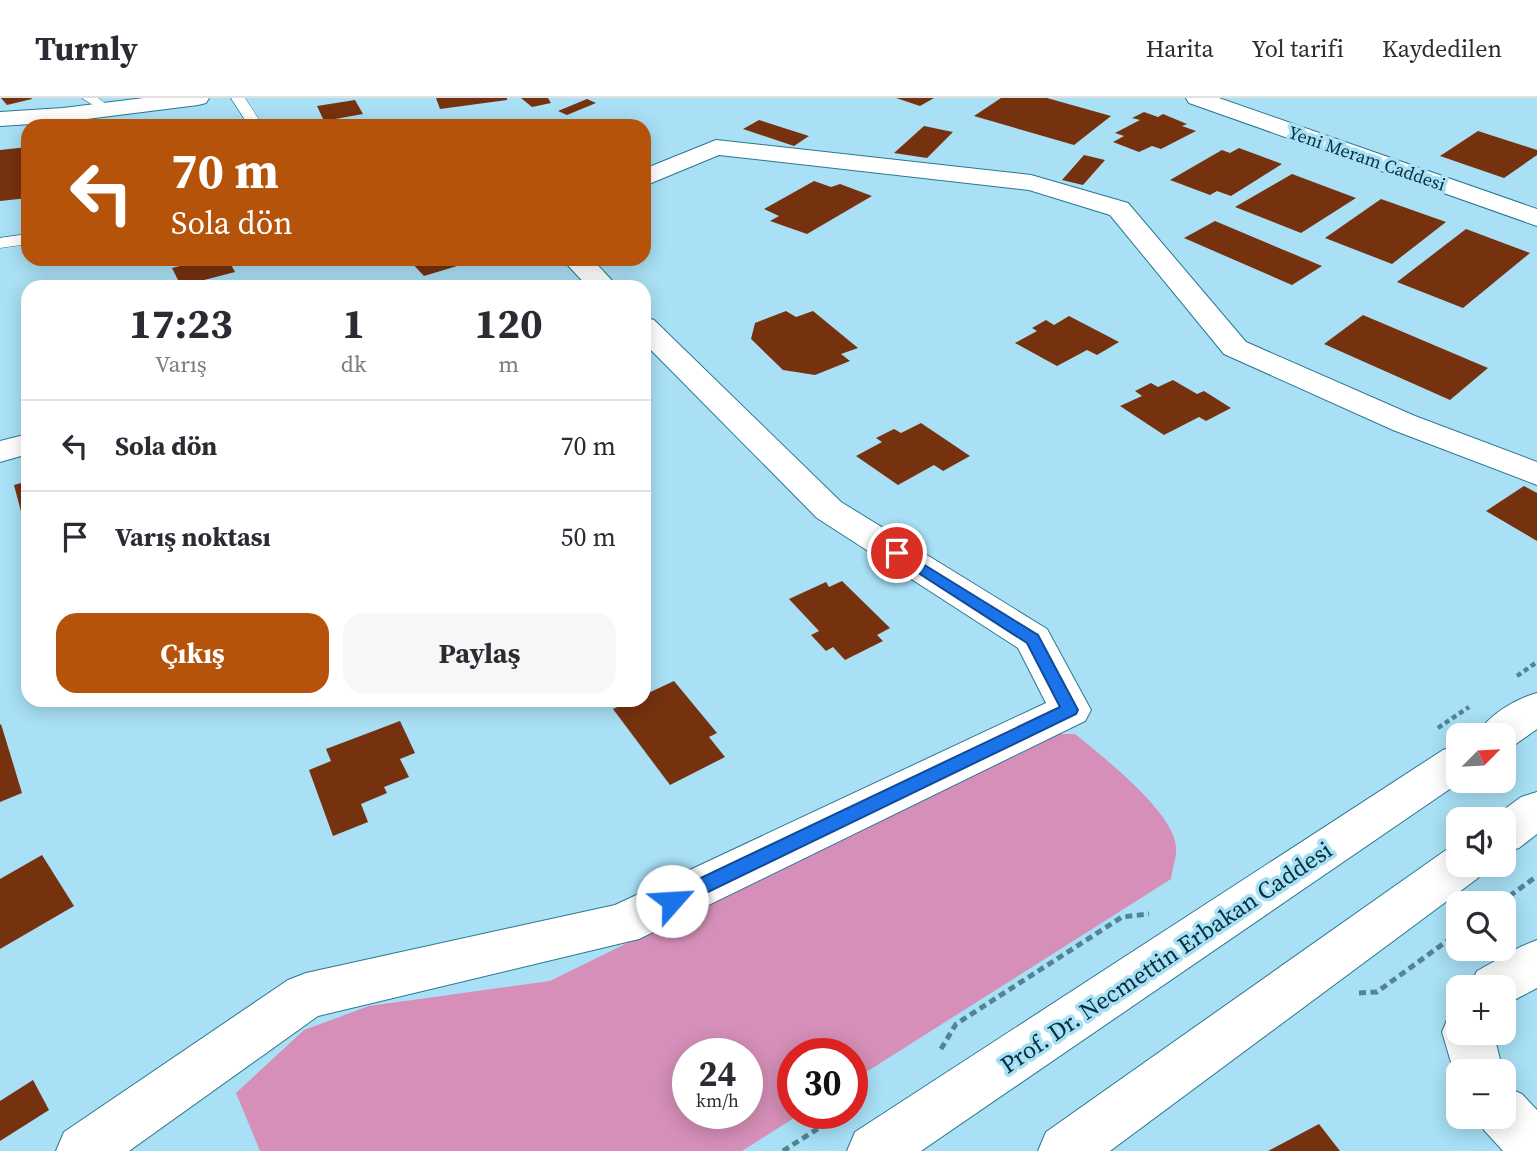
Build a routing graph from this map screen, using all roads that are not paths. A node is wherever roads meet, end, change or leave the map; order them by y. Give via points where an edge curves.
1 (198, 98) edge
2 (238, 98) edge
3 (1197, 98) edge
4 (1232, 98) edge
5 (114, 103) edge
6 (0, 119) edge
7 (252, 119) edge
8 (651, 175) edge
9 (1537, 204) edge
10 (1537, 218) edge
11 (21, 240) edge
12 (0, 243) edge
13 (651, 333) edge
14 (21, 446) edge
15 (0, 453) edge
16 (1537, 474) edge
17 (1524, 694) edge
18 (1488, 718) edge
19 (1445, 747) edge
20 (1537, 810) edge
21 (1516, 825) edge
22 (1446, 876) edge
23 (1537, 962) edge
24 (1515, 975) edge
25 (1516, 1127) edge
26 (1537, 1144) edge
27 (83, 1151) edge
28 (874, 1151) edge
29 (1065, 1151) edge

1 - 5 street
2 - 7 lane
3 - 10 street, Yeni Meram Caddesi
4 - 9 street, Yeni Meram Caddesi
5 - 6 street
8 - 16 street via 716,147 1031,183 1119,209 1235,348 1404,423
11 - 12 lane
13 - 27 street via 829,510 1033,639 1070,710 622,925 306,996
14 - 15 street
17 - 18 street
19 - 28 street, Prof. Dr. Necmettin Erbakan Caddesi
20 - 21 street
22 - 29 street
23 - 24 street
25 - 26 street

